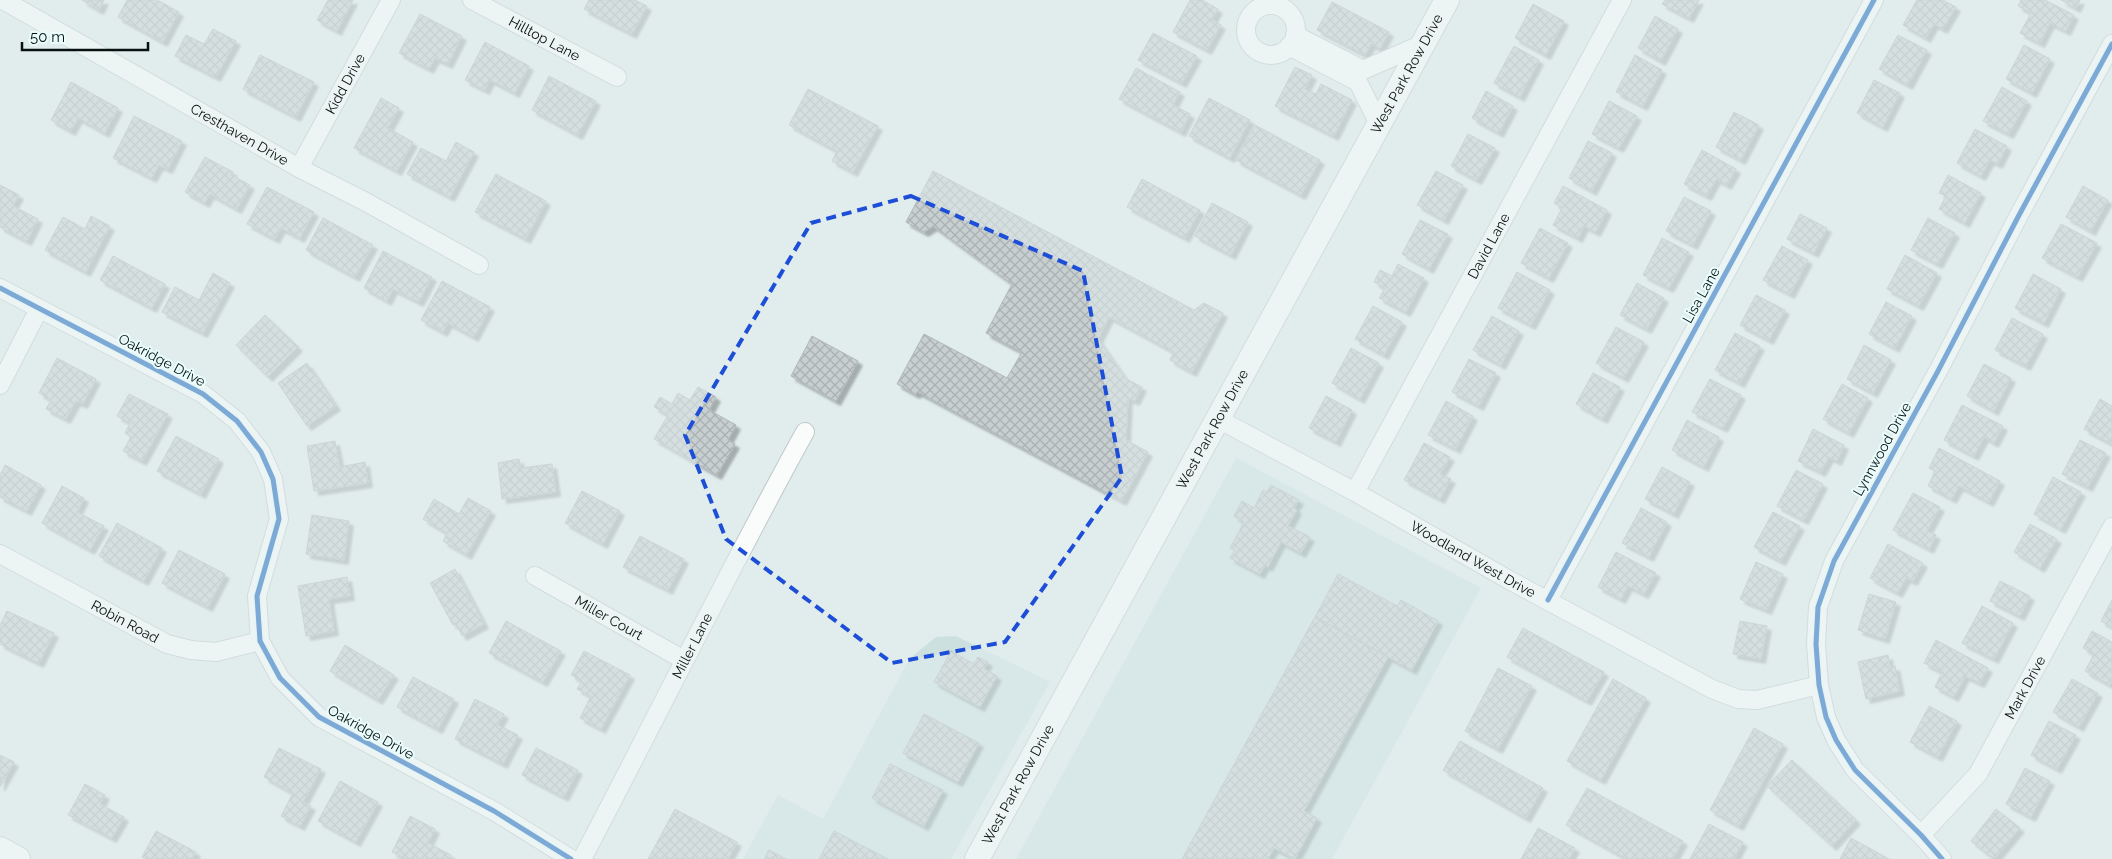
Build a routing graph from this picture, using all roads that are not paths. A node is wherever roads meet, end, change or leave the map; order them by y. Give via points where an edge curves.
1 (391, 0) edge
2 (472, 0) edge
3 (1447, 0) edge
4 (1622, 0) edge
5 (1874, 0) edge
6 (13, 3) edge
7 (1292, 41) dead end
8 (1423, 44) junction
9 (2112, 44) edge
10 (1361, 76) junction
11 (617, 77) dead end
12 (1379, 124) junction
13 (298, 168) junction
14 (479, 265) dead end
15 (0, 288) edge
16 (39, 309) junction
17 (0, 385) edge
18 (1218, 419) junction
19 (805, 432) dead end
20 (1355, 492) junction
21 (2112, 527) edge
22 (0, 554) edge
23 (535, 576) dead end
24 (1548, 600) junction
25 (260, 641) junction
26 (684, 660) junction
27 (1819, 685) junction
28 (1921, 835) junction
29 (0, 849) edge
30 (18, 859) edge
31 (571, 859) edge
32 (582, 859) edge
33 (977, 859) edge
34 (1942, 859) edge

1 - 13 street, Kidd Drive
2 - 11 street, Hilltop Lane
3 - 8 main road, West Park Row Drive
4 - 20 street, David Lane
5 - 24 street, Lisa Lane
6 - 13 street, Cresthaven Drive
7 - 10 street
8 - 10 street
8 - 12 main road, West Park Row Drive
9 - 27 street, Lynnwood Drive via 1834,561 1818,607
10 - 12 street
12 - 18 main road, West Park Row Drive
13 - 14 street, Cresthaven Drive
15 - 16 street, Oakridge Drive
16 - 17 street
16 - 25 street, Oakridge Drive via 220,405 237,421 260,452 273,479 279,519 257,596
18 - 20 street, Woodland West Drive
18 - 33 main road, West Park Row Drive
19 - 26 street, Miller Lane
20 - 24 street, Woodland West Drive
21 - 28 street, Mark Drive via 1978,774
22 - 25 street, Robin Road via 167,644 216,652
23 - 26 street, Miller Court
24 - 27 street, Woodland West Drive via 1691,679 1738,699 1757,700
25 - 31 street, Oakridge Drive via 280,678 319,717 494,811
26 - 32 street, Miller Lane
27 - 28 street, Lynnwood Drive via 1826,717 1855,770
28 - 34 street, Lynnwood Drive
29 - 30 main road

